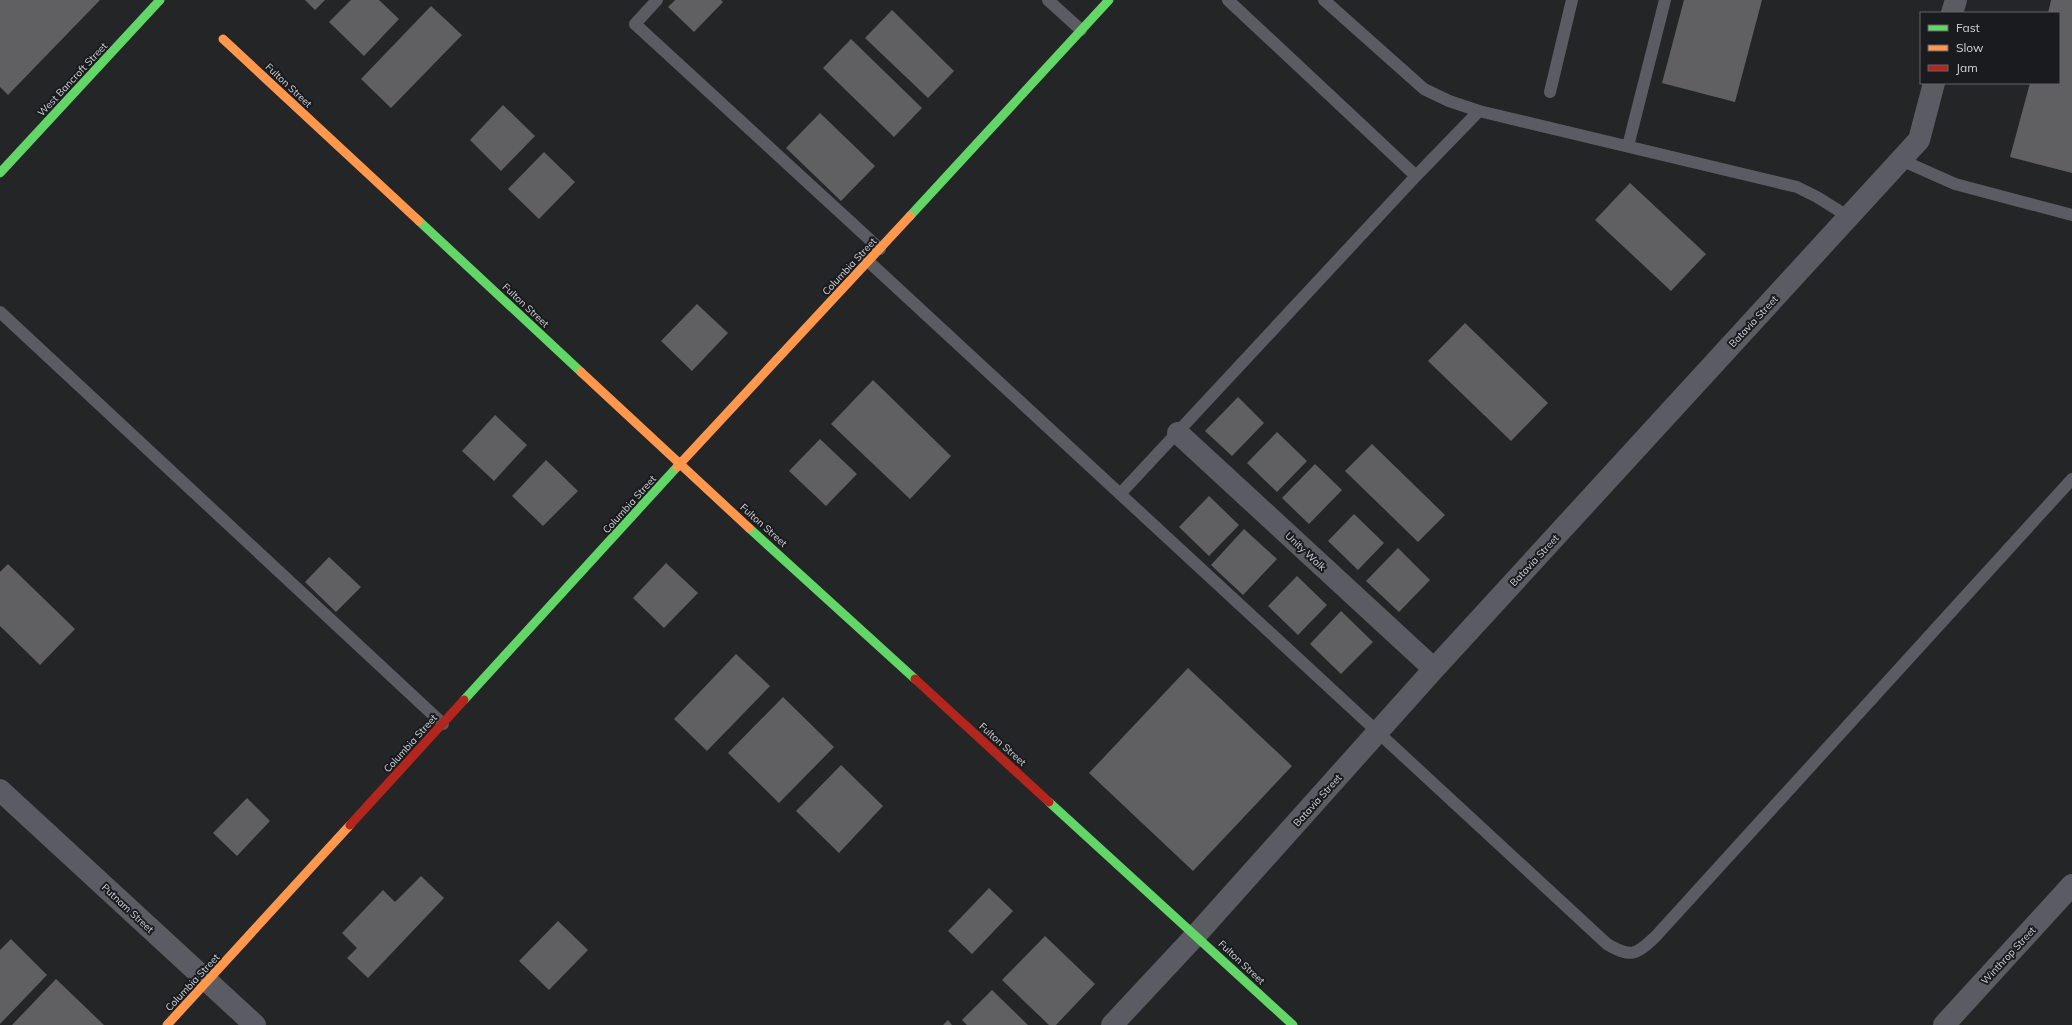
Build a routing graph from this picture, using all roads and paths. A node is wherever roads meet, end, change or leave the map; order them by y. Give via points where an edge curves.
1 (160, 0) edge
2 (657, 0) edge
3 (1048, 0) edge
4 (1109, 0) edge
5 (1228, 0) edge
6 (1324, 0) edge
7 (1572, 0) edge
8 (1665, 0) edge
9 (1956, 0) edge
10 (1952, 12) edge
11 (1081, 30) junction
12 (223, 38) dead end
13 (1934, 84) edge
14 (1550, 92) dead end
15 (1479, 112) junction
16 (1628, 146) junction
17 (1901, 160) junction
18 (0, 173) edge
19 (1416, 176) junction
20 (2072, 215) edge
21 (1849, 217) junction
22 (880, 249) junction
23 (868, 261) junction
24 (0, 312) edge
25 (1178, 433) junction
26 (680, 464) junction
27 (2072, 479) edge
28 (1120, 494) junction
29 (1434, 669) junction
30 (443, 724) junction
31 (1377, 732) junction
32 (0, 790) edge
33 (2072, 885) edge
34 (1196, 935) junction
35 (208, 981) junction
36 (167, 1025) edge
37 (255, 1025) edge
38 (1112, 1025) edge
39 (1293, 1025) edge
40 (1944, 1025) edge

1 - 18 street, West Bancroft Street
2 - 22 lane via 635,24
3 - 11 lane
4 - 11 street, Columbia Street
5 - 19 lane
6 - 15 lane via 1424,89
7 - 14 lane
8 - 16 lane
9 - 10 street
11 - 22 street, Columbia Street
12 - 26 street, Fulton Street
13 - 17 street, Batavia Street via 1919,140
15 - 16 lane
15 - 19 lane
16 - 21 lane via 1797,188
17 - 20 lane via 1955,184
17 - 21 street, Batavia Street
19 - 25 lane
21 - 29 street, Batavia Street
22 - 23 street, Columbia Street
23 - 26 street, Columbia Street
23 - 28 lane
24 - 30 lane
25 - 28 lane
25 - 29 street, Unity Walk
26 - 30 street, Columbia Street
26 - 34 street, Fulton Street
27 - 31 lane via 1640,951 1623,954 1607,944
28 - 31 lane
29 - 31 street, Batavia Street
30 - 35 street, Columbia Street
31 - 34 street, Batavia Street
32 - 35 street, Putnam Street
33 - 40 street, Winthrop Street
34 - 38 street, Batavia Street
34 - 39 street, Fulton Street
35 - 36 street, Columbia Street
35 - 37 street, Putnam Street

